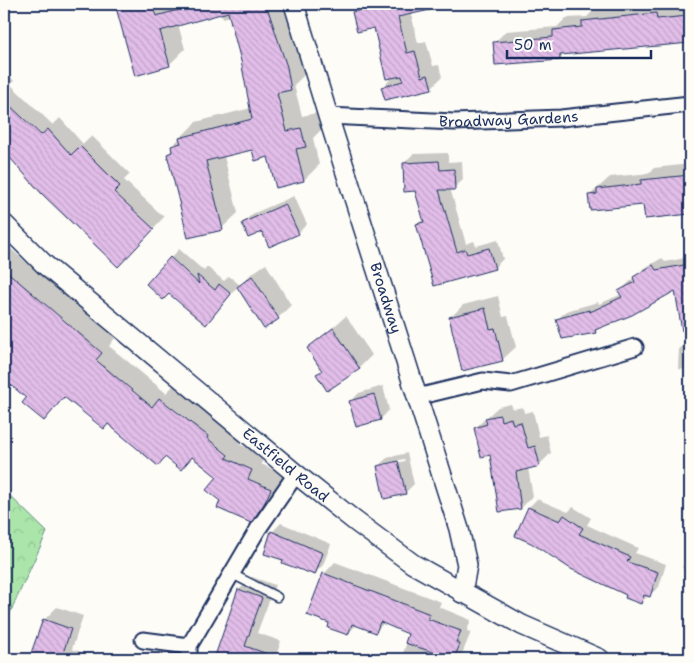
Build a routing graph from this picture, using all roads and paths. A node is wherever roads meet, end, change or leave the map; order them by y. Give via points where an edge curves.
1 (294, 4) edge
2 (690, 104) edge
3 (328, 116) junction
4 (4, 224) edge
5 (635, 347) dead end
6 (417, 397) junction
7 (296, 474) junction
8 (232, 574) junction
9 (462, 593) junction
10 (277, 597) dead end
11 (143, 640) dead end
12 (189, 653) edge
13 (600, 659) edge

1 - 3 street, Broadway
2 - 3 street, Broadway Gardens via 561,118 454,122
3 - 6 street, Broadway
4 - 7 street, Eastfield Road via 46,265
5 - 6 street via 511,384 482,381
6 - 9 street, Broadway via 468,565
7 - 8 street
7 - 9 street, Eastfield Road via 406,559
8 - 10 lane
8 - 12 street
9 - 13 street, Eastfield Road
11 - 12 street

